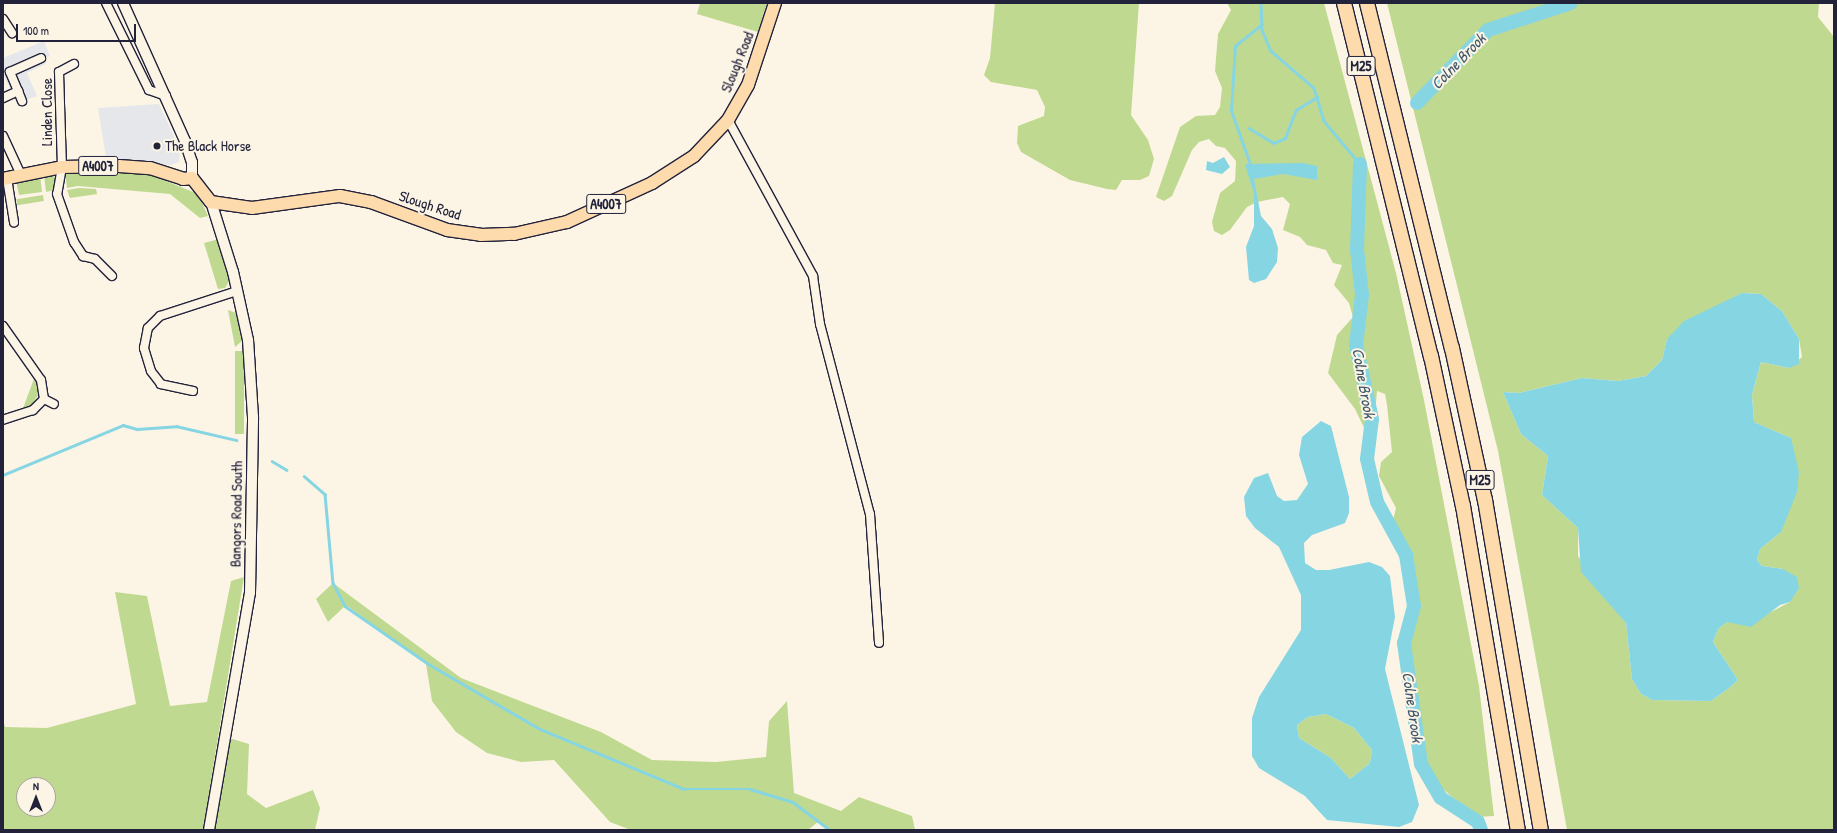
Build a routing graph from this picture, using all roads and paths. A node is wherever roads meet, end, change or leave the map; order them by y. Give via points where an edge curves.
1 (106, 3) edge
2 (123, 3) edge
3 (775, 3) edge
4 (1344, 3) edge
5 (1367, 3) edge
6 (3, 19) edge
7 (12, 33) dead end
8 (41, 58) dead end
9 (74, 64) dead end
10 (18, 91) junction
11 (166, 96) junction
12 (3, 98) edge
13 (22, 101) dead end
14 (728, 120) junction
15 (3, 136) edge
16 (62, 168) junction
17 (21, 175) junction
18 (192, 178) junction
19 (5, 179) edge
20 (212, 202) junction
21 (14, 222) dead end
22 (112, 276) dead end
23 (236, 291) junction
24 (3, 326) edge
25 (193, 391) dead end
26 (44, 399) junction
27 (54, 404) dead end
28 (3, 420) edge
29 (879, 643) dead end
30 (209, 830) edge
31 (1518, 830) edge
32 (1541, 830) edge

1 - 11 street via 149,90
2 - 11 street
3 - 14 main road, Slough Road / A4007 via 748,85
4 - 31 highway, M25 via 1383,152 1463,506
5 - 32 highway, M25 via 1401,133 1485,500
6 - 7 street
8 - 10 street via 10,72
9 - 16 street, Linden Close via 59,72
10 - 12 street
10 - 13 street
11 - 18 street via 192,162
14 - 20 main road, Slough Road / A4007 via 694,156 652,183 567,222 514,234 447,230 370,202 340,196 252,208
14 - 29 street via 813,276 820,324 870,514
15 - 17 street
16 - 17 main road, A4007
16 - 18 main road, A4007 via 150,168 183,179
16 - 22 street via 57,194 74,242 83,256 95,258
17 - 19 main road, A4007
18 - 20 main road
19 - 21 street
20 - 23 street, Bangors Road South
23 - 25 street via 160,316 148,328 144,348 151,371 161,384
23 - 30 street, Bangors Road South via 253,366 250,593
24 - 26 street via 41,380
26 - 27 street
26 - 28 street via 33,410

